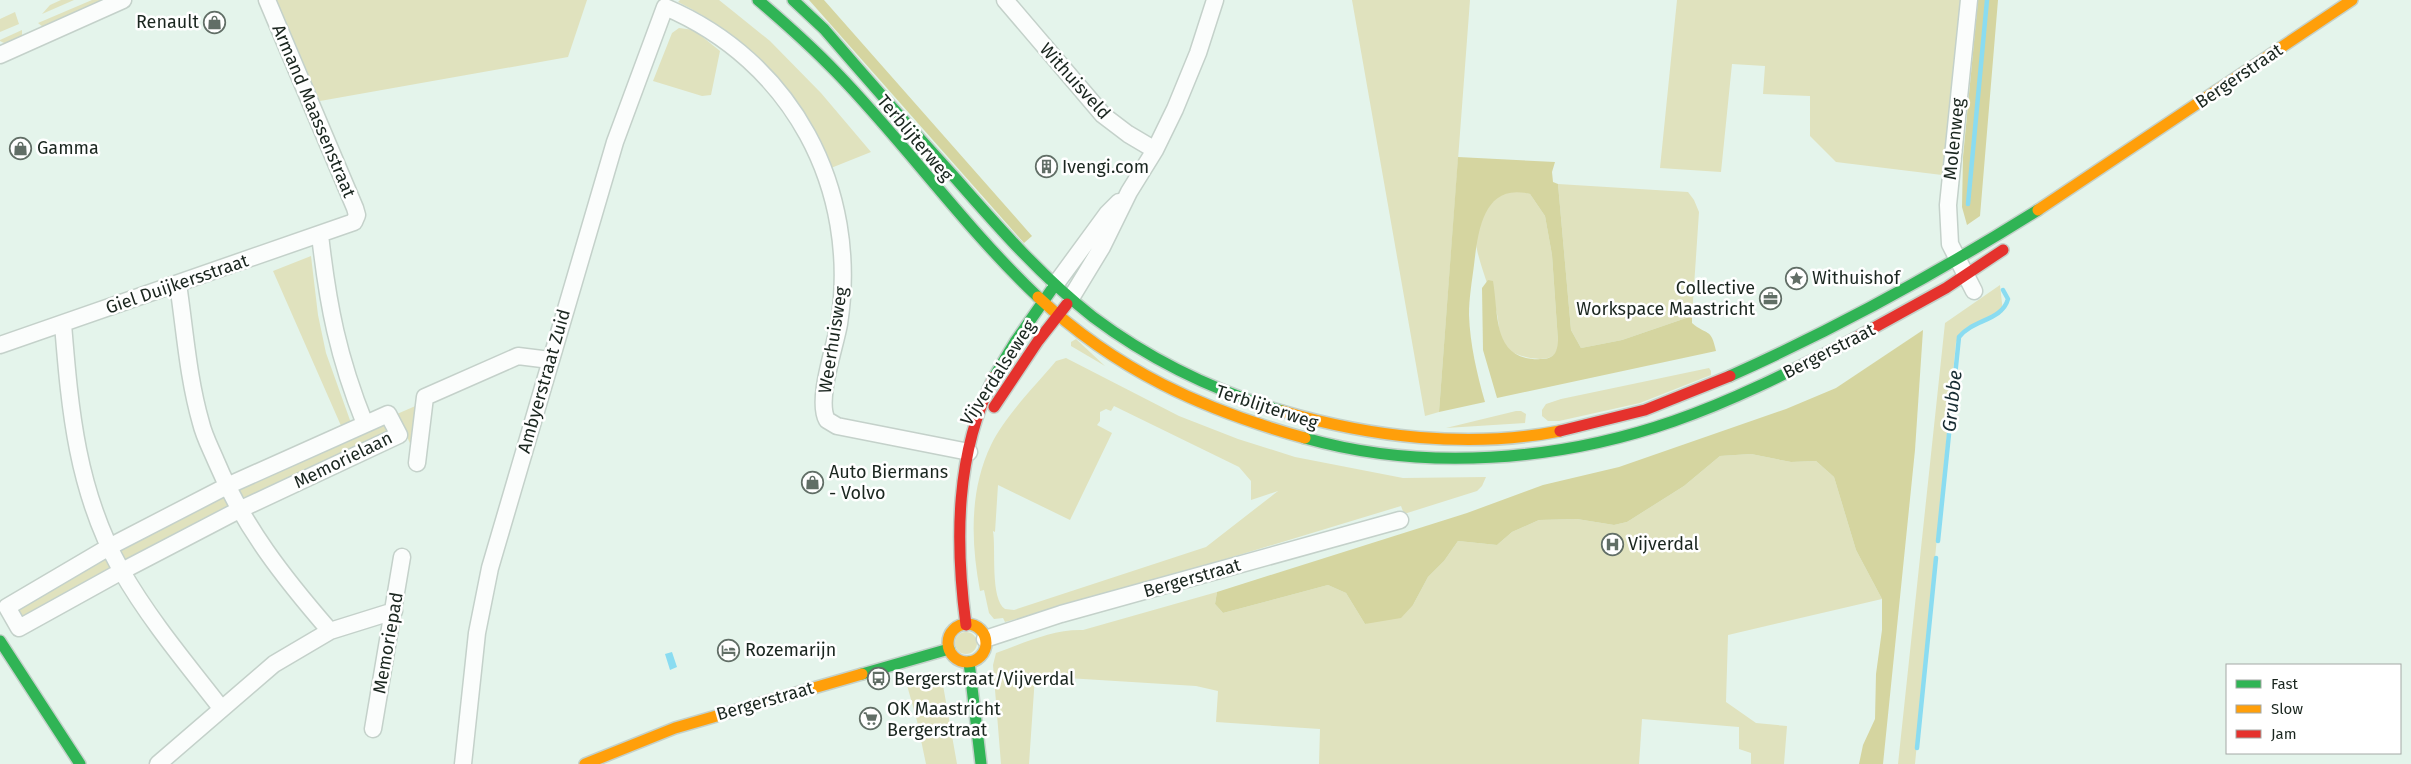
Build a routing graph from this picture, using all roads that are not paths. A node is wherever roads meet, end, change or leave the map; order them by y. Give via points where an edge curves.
1 (123, 0) edge
2 (267, 0) edge
3 (758, 0) edge
4 (793, 0) edge
5 (1005, 0) edge
6 (1215, 0) edge
7 (1969, 0) edge
8 (2352, 0) edge
9 (665, 7) joint
10 (0, 55) edge
11 (1155, 150) junction
12 (2127, 154) junction
13 (1129, 192) junction
14 (354, 222) joint
15 (2040, 223) dead end
16 (320, 235) junction
17 (2013, 243) dead end
18 (1958, 261) junction
19 (1965, 276) junction
20 (178, 284) junction
21 (1055, 285) junction
22 (1974, 291) dead end
23 (1071, 298) junction
24 (1043, 302) junction
25 (1058, 315) junction
26 (63, 324) junction
27 (0, 345) edge
28 (550, 360) junction
29 (365, 424) junction
30 (1489, 437) joint
31 (969, 452) junction
32 (1490, 457) joint
33 (417, 463) dead end
34 (227, 486) junction
35 (239, 510) junction
36 (1400, 520) dead end
37 (109, 547) junction
38 (402, 556) dead end
39 (122, 570) junction
40 (394, 611) junction
41 (966, 625) junction
42 (330, 631) junction
43 (985, 639) junction
44 (0, 641) edge
45 (949, 649) junction
46 (969, 662) junction
47 (221, 708) junction
48 (373, 729) dead end
49 (80, 764) edge
50 (158, 764) edge
51 (463, 764) edge
52 (585, 764) edge
53 (981, 764) edge

1 - 10 street
2 - 14 street, Armand Maassenstraat via 355,208
3 - 24 main road, Terblijterweg via 809,44 845,82 968,226
4 - 21 main road, Terblijterweg via 824,29 1006,236
5 - 11 street, Withuisveld via 1103,116
6 - 11 street via 1179,101
7 - 18 street, Molenweg via 1948,193 1950,244
8 - 12 main road, Bergerstraat
9 - 28 street, Ambyerstraat Zuid via 615,142
9 - 31 street, Weerhuisweg via 713,31 763,73 794,111 820,160 836,209 843,266 840,318 823,402 827,420 837,426
11 - 13 street
12 - 15 main road, Bergerstraat
12 - 18 main road, Bergerstraat
13 - 21 street via 1107,214
13 - 23 street via 1102,248
14 - 16 street, Giel Duijkersstraat
16 - 20 street, Giel Duijkersstraat
16 - 29 street via 337,344
17 - 19 main road, Bergerstraat
18 - 19 street, Molenweg
18 - 30 main road, Bergerstraat via 1835,327 1676,399 1580,427 1533,435
19 - 22 street, Molenweg
19 - 32 main road, Bergerstraat via 1832,351 1683,418 1573,448
20 - 26 street, Giel Duijkersstraat
20 - 34 street via 192,386 201,425
21 - 23 main road, Terblijterweg
21 - 24 main road
23 - 25 main road
23 - 30 main road, Terblijterweg via 1097,320 1157,358 1258,403 1373,432
24 - 25 main road, Terblijterweg
24 - 31 main road, Vijverdalseweg via 988,390 977,417
25 - 31 main road, Vijverdalseweg via 995,405
25 - 32 main road, Terblijterweg via 1088,339 1155,381 1260,426 1352,449 1408,456
26 - 27 street, Giel Duijkersstraat
26 - 37 street via 70,410 80,461
28 - 33 street via 518,356 425,396
28 - 51 street, Ambyerstraat Zuid via 484,592
29 - 34 street, Memorielaan
29 - 35 street, Memorielaan via 388,414 399,435
31 - 41 main road, Vijverdalseweg via 961,490 958,538
34 - 35 street
34 - 37 street, Memorielaan
35 - 39 street, Memorielaan
35 - 42 street via 270,559
36 - 43 street, Bergerstraat via 1062,614
37 - 39 street
37 - 39 street, Memorielaan via 7,607 19,628
38 - 40 street, Memoriepad
39 - 47 street via 156,624
40 - 42 street
40 - 48 street, Memoriepad
41 - 43 main road via 978,628
41 - 45 main road via 952,633
42 - 47 street via 274,664
43 - 46 main road via 983,652
44 - 49 main road
45 - 46 main road via 957,659
45 - 52 main road, Bergerstraat via 685,725
46 - 53 main road
47 - 50 street

